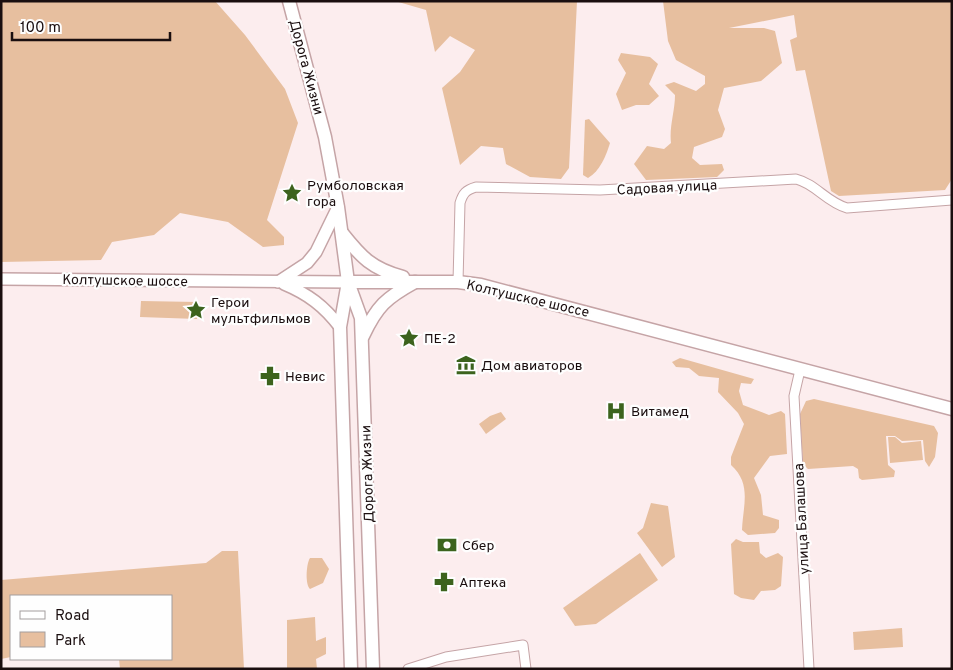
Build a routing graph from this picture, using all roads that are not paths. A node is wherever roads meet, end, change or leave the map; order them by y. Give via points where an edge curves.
1 (289, 1) edge
2 (952, 200) edge
3 (338, 207) junction
4 (342, 232) junction
5 (1, 280) edge
6 (417, 281) junction
7 (278, 282) junction
8 (348, 282) junction
9 (458, 282) junction
10 (340, 327) junction
11 (363, 337) junction
12 (800, 370) junction
13 (952, 409) edge
14 (351, 669) edge
15 (373, 669) edge
16 (408, 669) edge
17 (526, 669) edge
18 (809, 669) edge

1 - 3 main road, Дорога Жизни via 325,137
2 - 9 street, Садовая улица via 847,208 830,202 810,185 796,179 600,190 476,187 468,189 460,203
3 - 4 main road, Дорога Жизни
3 - 7 street via 316,252 307,263
4 - 6 main road via 371,265
4 - 8 main road, Дорога Жизни
5 - 7 street, Колтушское шоссе
6 - 8 main road, Колтушское шоссе
6 - 9 main road, Колтушское шоссе
6 - 11 main road via 382,303
7 - 8 street, Колтушское шоссе
7 - 10 street via 314,298
8 - 10 main road, Дорога Жизни
8 - 11 main road, Дорога Жизни via 361,318
9 - 12 main road, Колтушское шоссе via 558,304
10 - 14 main road, Дорога Жизни
11 - 15 main road, Дорога Жизни
12 - 13 main road, Колтушское шоссе
12 - 18 street, улица Балашова via 794,396
16 - 17 street via 446,656 523,645

